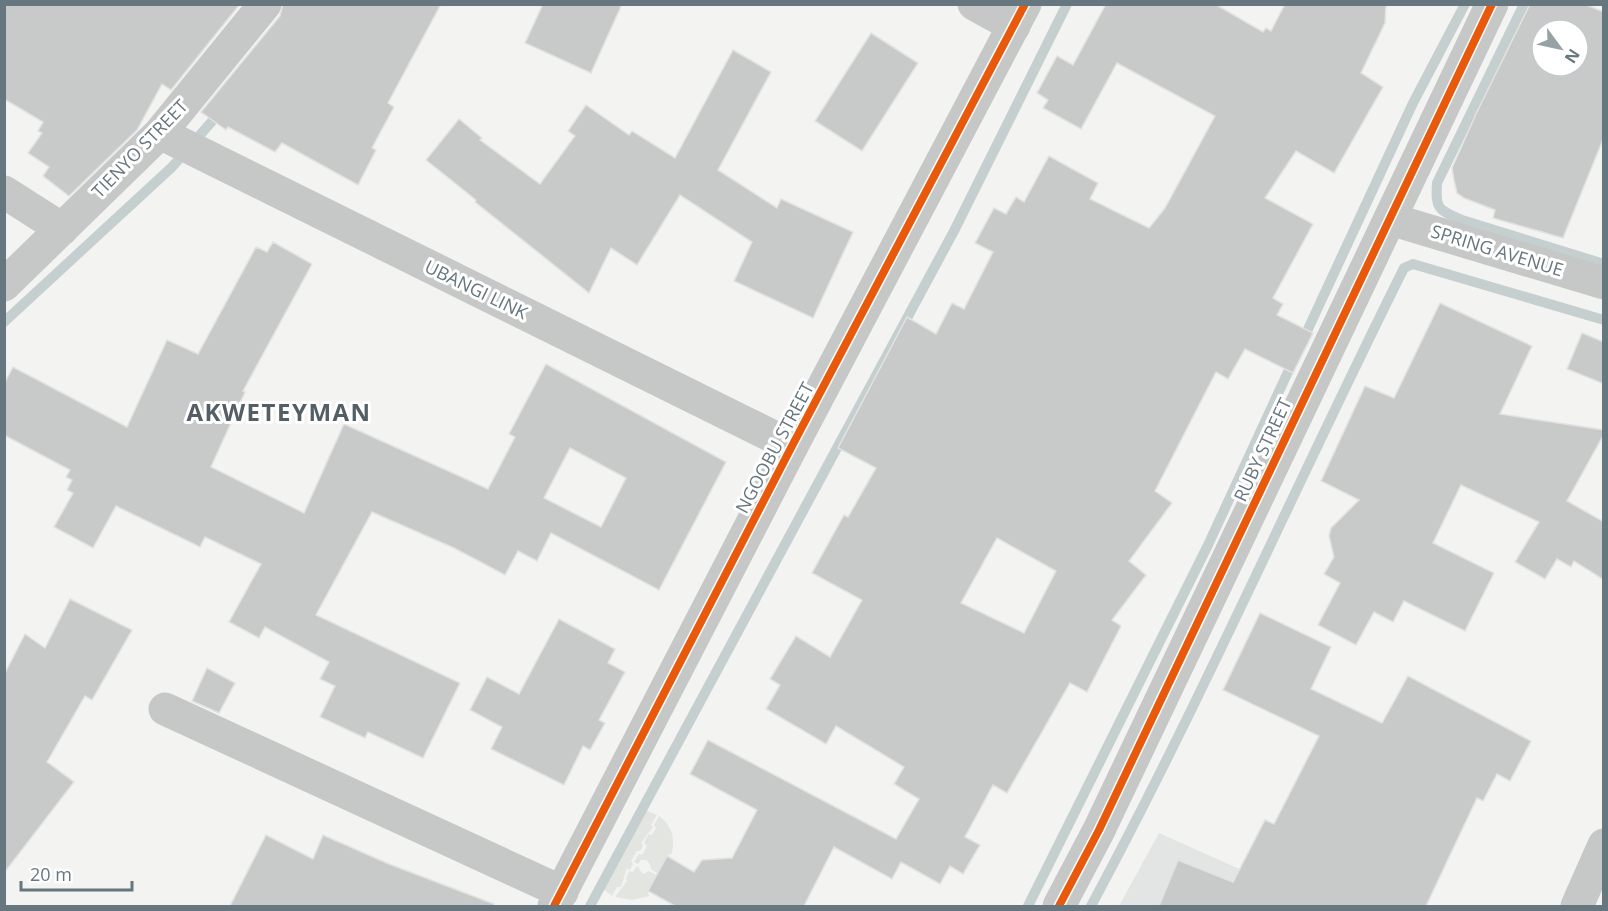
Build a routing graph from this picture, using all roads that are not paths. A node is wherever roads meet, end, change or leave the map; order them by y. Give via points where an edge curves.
1 (265, 4) edge
2 (974, 4) edge
3 (1492, 4) edge
4 (1020, 15) edge
5 (160, 133) junction
6 (4, 192) edge
7 (1390, 219) junction
8 (62, 229) junction
9 (1604, 283) edge
10 (4, 285) edge
11 (792, 446) junction
12 (165, 709) dead end
13 (1604, 845) edge
14 (558, 899) edge
15 (1059, 906) edge
16 (1577, 906) edge

1 - 5 street, TIENYO STREET
2 - 4 street
3 - 7 street, RUBY STREET
4 - 11 street, NGOOBU STREET
5 - 8 street, TIENYO STREET
5 - 11 street, UBANGI LINK
6 - 8 street
7 - 9 street, SPRING AVENUE
7 - 15 street, RUBY STREET via 1099,830
8 - 10 street, TIENYO STREET
11 - 14 street, NGOOBU STREET
12 - 14 street
13 - 16 street

